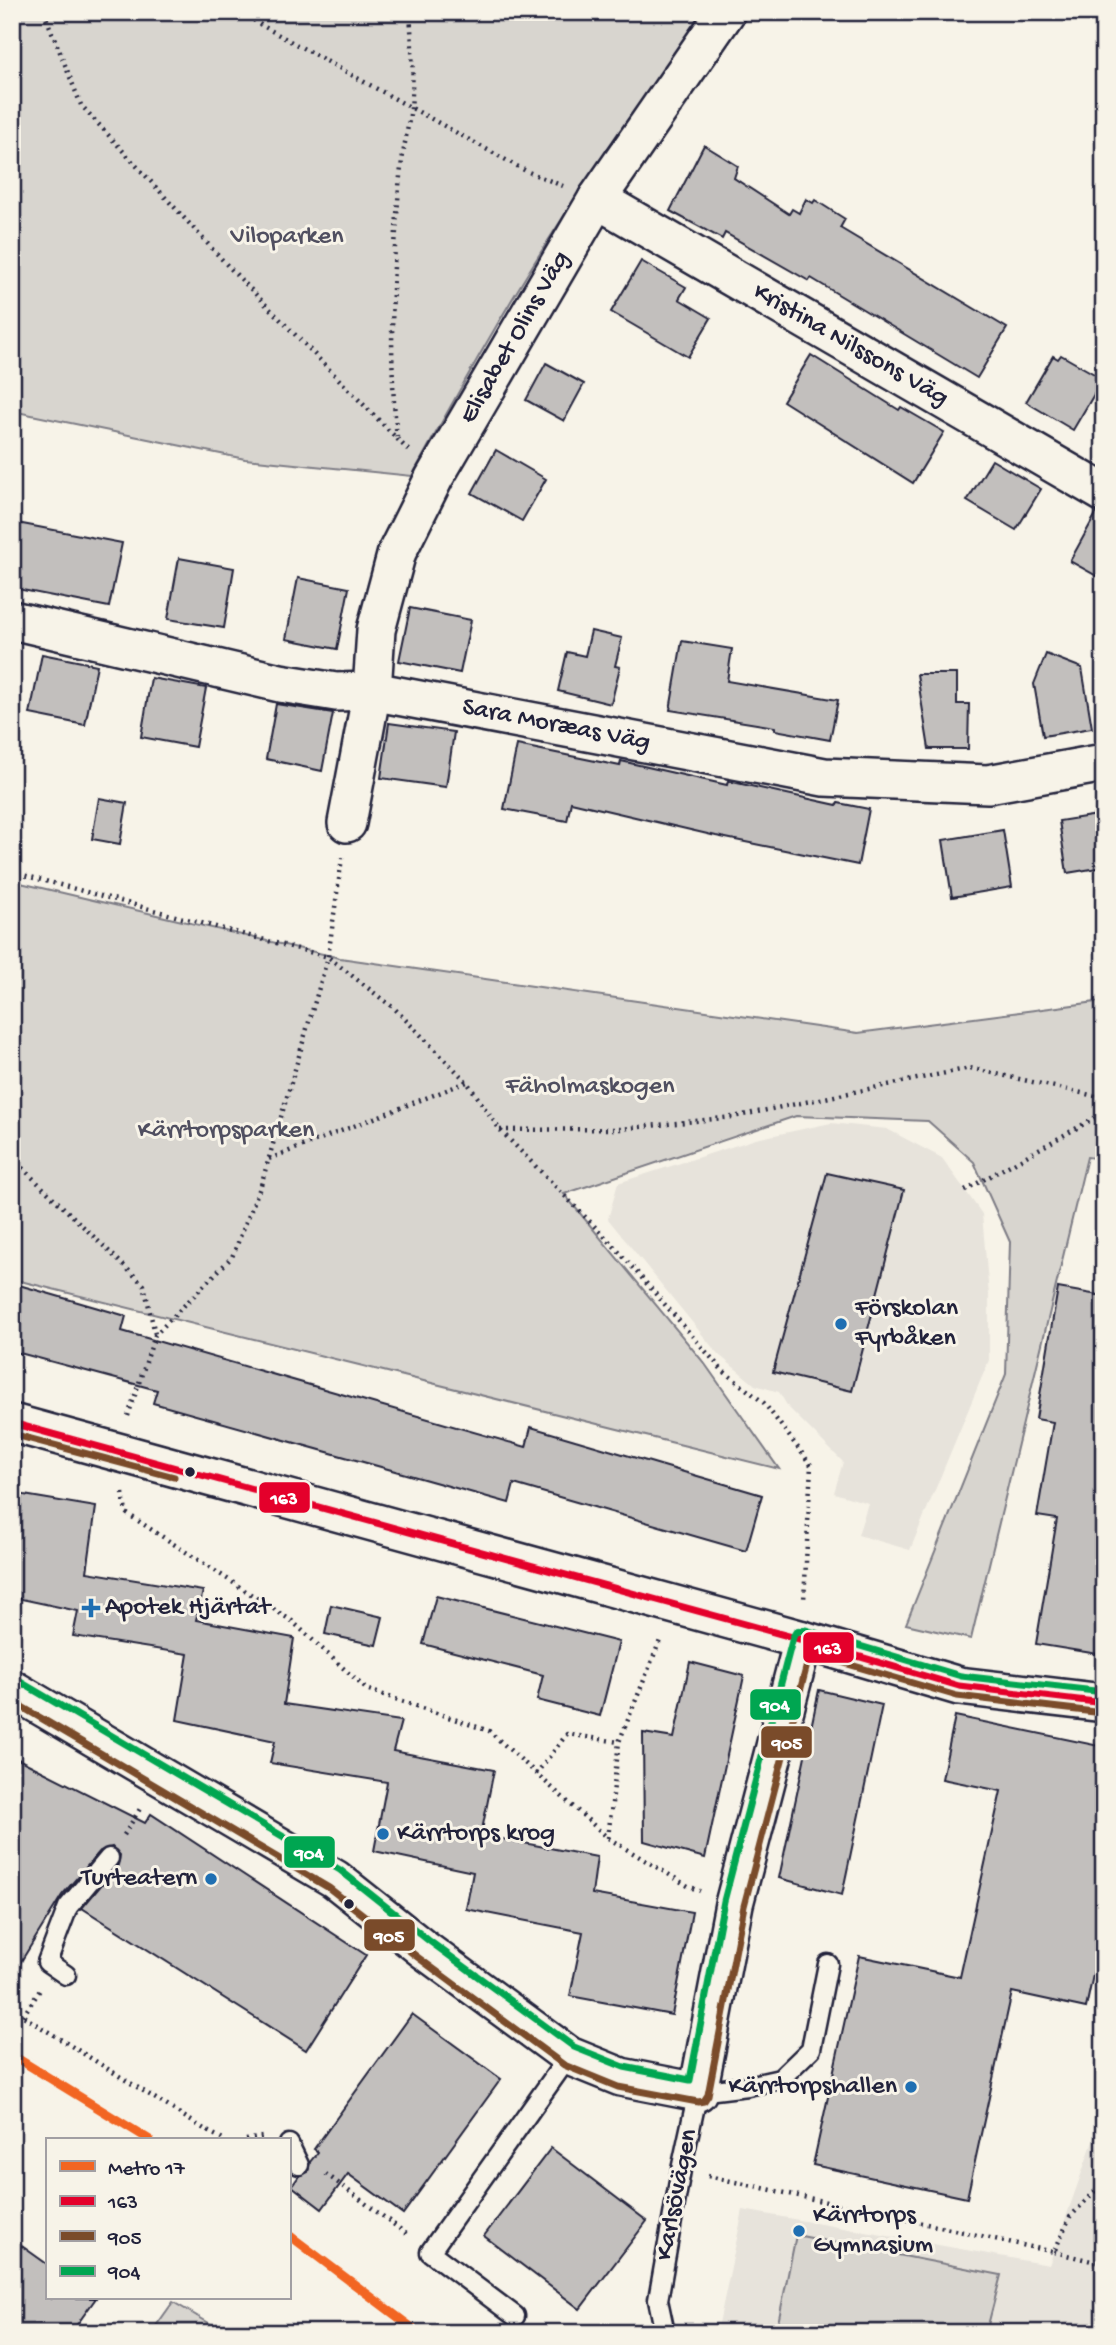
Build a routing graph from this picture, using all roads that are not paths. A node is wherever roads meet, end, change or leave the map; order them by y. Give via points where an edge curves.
1 (726, 12) edge
2 (597, 199) junction
3 (1104, 493) edge
4 (12, 620) edge
5 (372, 691) junction
6 (1104, 763) edge
7 (347, 823) road end
8 (12, 1423) edge
9 (803, 1640) junction
10 (12, 1689) edge
11 (1104, 1703) edge
12 (109, 1858) road end
13 (828, 1964) dead end
14 (66, 1975) dead end
15 (569, 2056) junction
16 (698, 2092) junction
17 (290, 2143) edge
18 (308, 2166) road end
19 (515, 2316) dead end
20 (665, 2333) edge

1 - 2 street, Elisabet Olins Väg
2 - 3 street, Kristina Nilssons Väg
2 - 5 street, Elisabet Olins Väg via 397,552 376,630
4 - 5 street, Sara Moræas Väg via 280,683 336,692
5 - 6 street, Sara Moræas Väg via 824,777 988,784
5 - 7 street, Elisabet Olins Väg
8 - 9 street
9 - 11 street via 959,1686
9 - 16 street, Karlsövägen via 734,1904
10 - 15 street via 335,1879
12 - 14 lane via 68,1908 47,1962
13 - 16 lane via 811,2049 779,2078
15 - 16 street via 621,2077
15 - 19 lane via 430,2252
16 - 20 lane, Karlsövägen via 658,2300
17 - 18 lane

